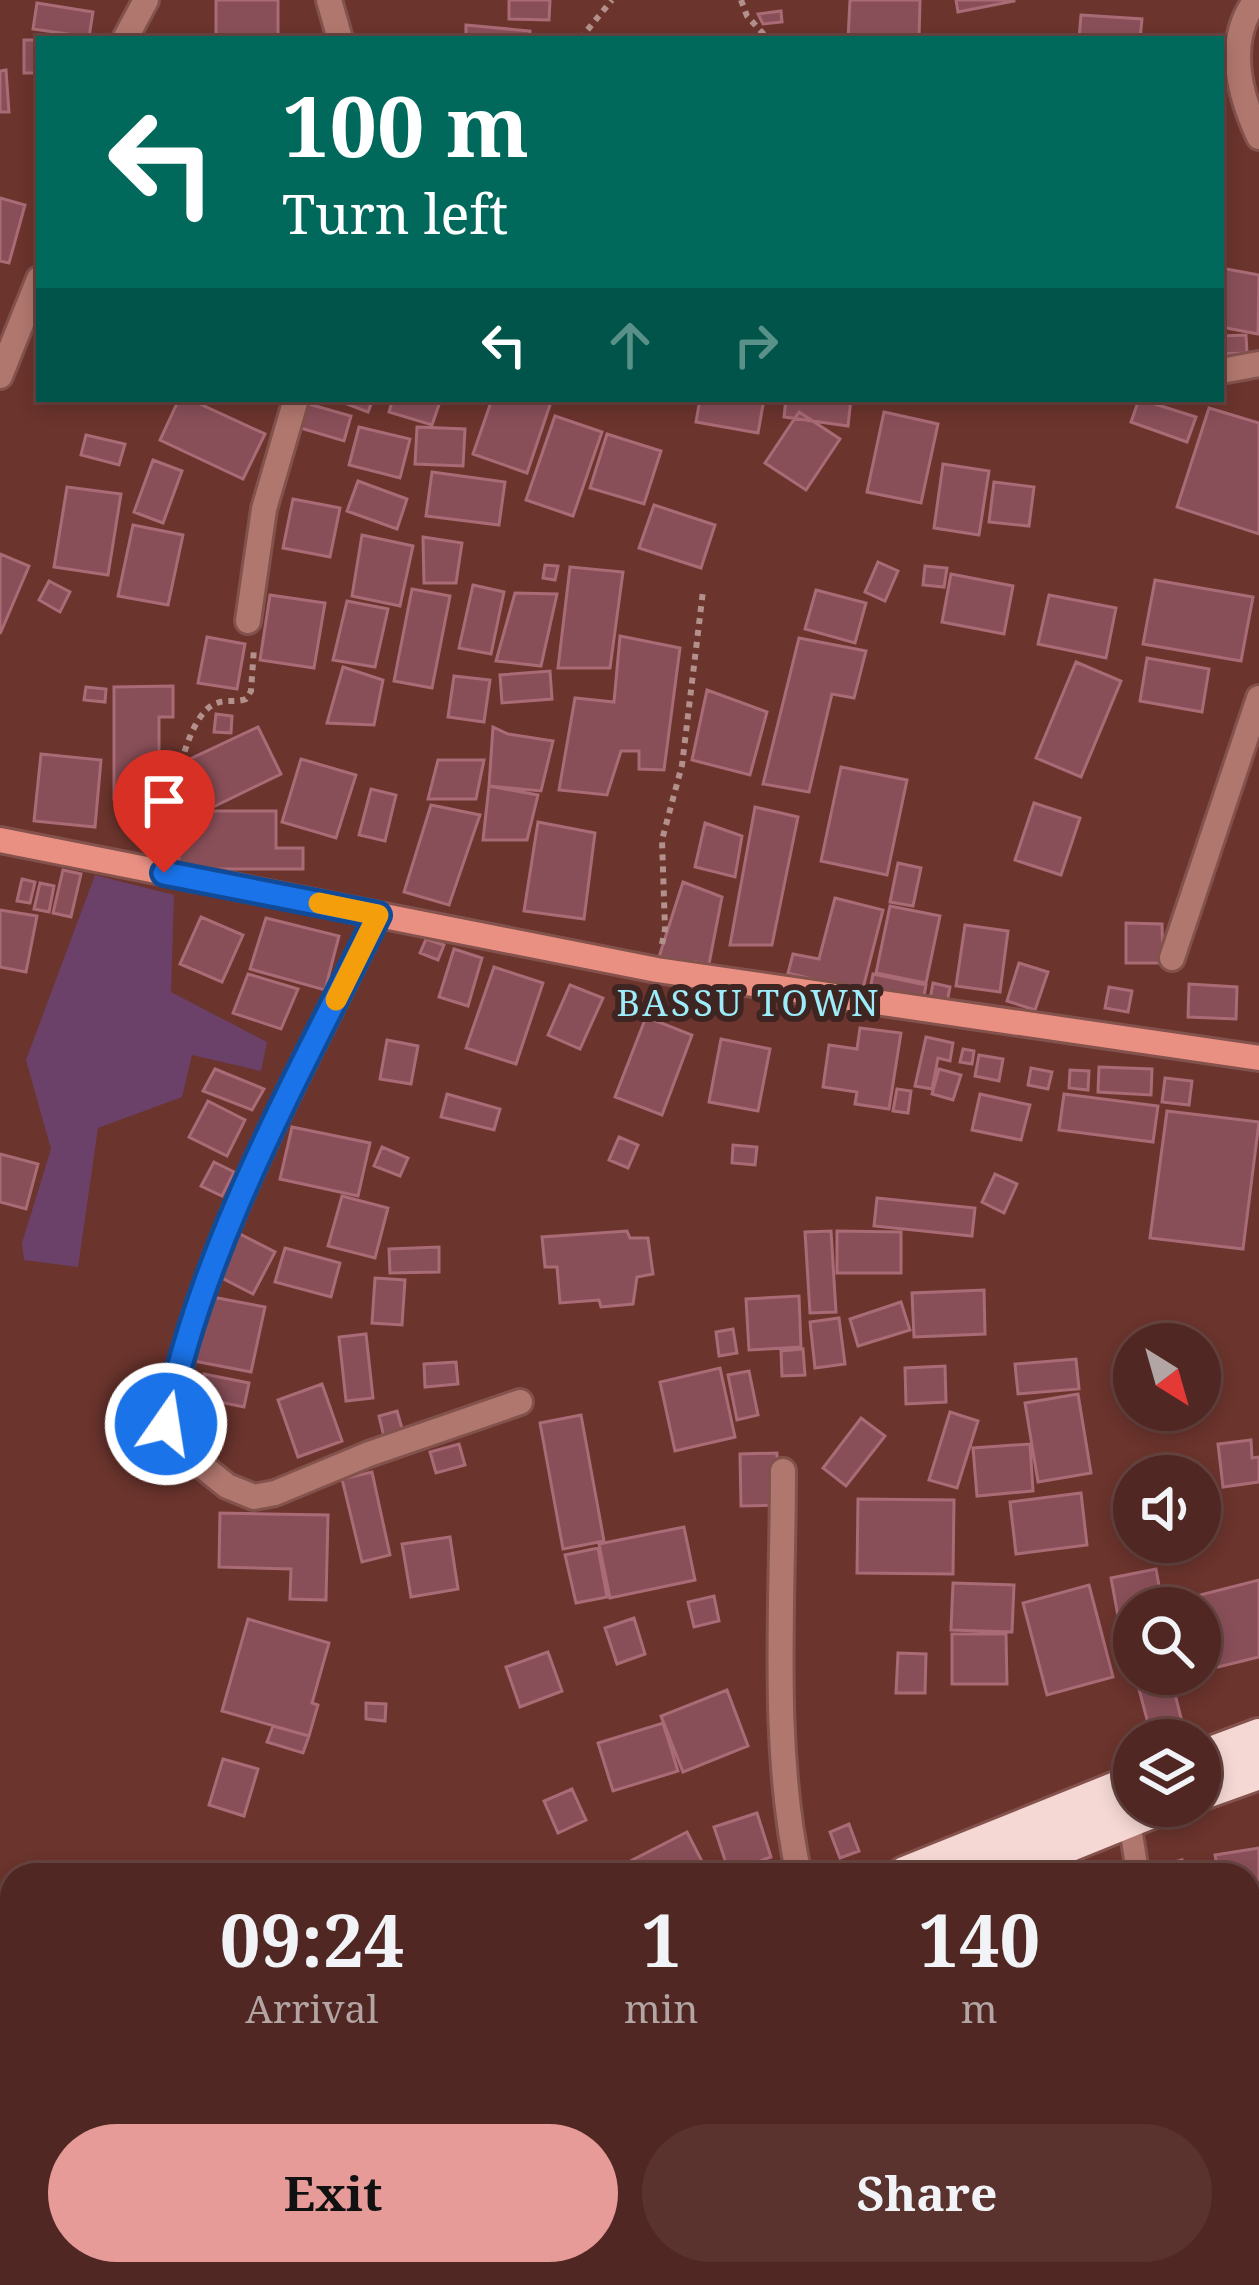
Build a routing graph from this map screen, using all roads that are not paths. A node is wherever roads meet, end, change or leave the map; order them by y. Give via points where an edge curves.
1 (146, 0) edge
2 (329, 0) edge
3 (1256, 0) edge
4 (127, 36) edge
5 (339, 36) edge
6 (1259, 137) edge
7 (36, 286) edge
8 (1259, 364) edge
9 (1224, 370) edge
10 (0, 376) edge
11 (295, 402) edge
12 (248, 621) road end
13 (1259, 698) edge
14 (0, 840) edge
15 (378, 915) junction
16 (1172, 958) dead end
17 (1259, 1058) edge
18 (520, 1402) dead end
19 (783, 1471) dead end
20 (1259, 1737) edge
21 (1221, 1751) edge
22 (1259, 1771) edge
23 (1221, 1785) edge
24 (1113, 1811) edge
25 (1113, 1816) edge
26 (1140, 1827) edge
27 (796, 1863) edge
28 (944, 1863) edge
29 (1016, 1863) edge
30 (1138, 1863) edge

1 - 4 street
2 - 5 street
3 - 6 street via 1236,59
7 - 10 street
8 - 9 street
11 - 12 street via 264,509
13 - 16 street
14 - 15 street
15 - 17 street via 657,970
15 - 18 street via 201,1293 166,1424 185,1452 254,1497
19 - 27 street via 784,1769
20 - 21 highway
22 - 23 highway
24 - 28 highway
25 - 29 highway
26 - 30 lane

